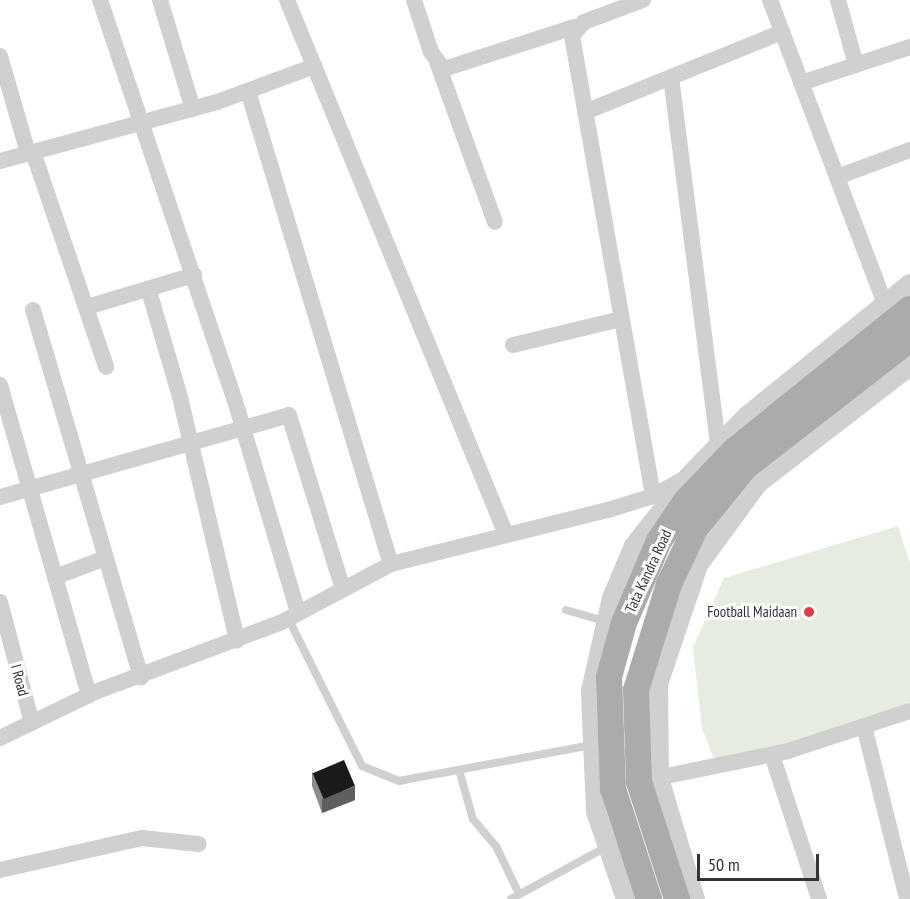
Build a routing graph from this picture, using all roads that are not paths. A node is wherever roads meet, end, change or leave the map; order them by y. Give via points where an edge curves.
1 (100, 0) edge
2 (160, 0) edge
3 (287, 0) edge
4 (414, 0) edge
5 (643, 0) edge
6 (838, 0) edge
7 (773, 1) edge
8 (574, 27) junction
9 (782, 32) junction
10 (910, 47) edge
11 (0, 56) edge
12 (437, 62) junction
13 (856, 65) junction
14 (315, 66) junction
15 (671, 77) junction
16 (801, 83) junction
17 (248, 91) junction
18 (193, 109) junction
19 (585, 112) junction
20 (142, 123) junction
21 (910, 150) edge
22 (31, 152) junction
23 (0, 161) edge
24 (837, 177) junction
25 (495, 222) dead end
26 (194, 275) junction
27 (910, 284) edge
28 (149, 291) junction
29 (87, 307) junction
30 (33, 310) dead end
31 (621, 319) junction
32 (902, 323) edge
33 (513, 345) dead end
34 (910, 366) edge
35 (106, 367) dead end
36 (0, 385) edge
37 (242, 426) junction
38 (192, 444) junction
39 (726, 447) junction
40 (79, 474) junction
41 (689, 476) junction
42 (29, 488) junction
43 (653, 496) junction
44 (0, 497) edge
45 (505, 532) junction
46 (103, 559) junction
47 (391, 564) junction
48 (55, 578) junction
49 (344, 589) junction
50 (0, 602) edge
51 (566, 610) dead end
52 (293, 616) junction
53 (615, 623) junction
54 (237, 640) junction
55 (141, 677) junction
56 (89, 695) junction
57 (910, 711) edge
58 (32, 723) junction
59 (864, 726) junction
60 (0, 738) edge
61 (592, 745) junction
62 (772, 754) junction
63 (459, 770) junction
64 (649, 780) junction
65 (603, 789) junction
66 (200, 844) dead end
67 (608, 845) junction
68 (0, 870) edge
69 (515, 897) edge
70 (626, 899) edge
71 (649, 899) edge
72 (676, 899) edge
73 (695, 899) edge
74 (819, 899) edge
75 (907, 899) edge

1 - 20 street
2 - 18 street
3 - 14 street
4 - 12 street
5 - 8 street
6 - 13 street
7 - 9 street
8 - 12 street via 451,67
8 - 19 street
9 - 15 street
9 - 16 street
10 - 13 street
11 - 22 street
12 - 25 street
13 - 16 street
14 - 17 street
14 - 45 street
15 - 19 street
15 - 39 street
16 - 24 street
17 - 18 street
17 - 47 street
18 - 20 street
19 - 31 street
20 - 22 street
20 - 26 street
21 - 24 street
22 - 23 street
22 - 29 street
24 - 32 street
26 - 28 street
26 - 37 street
27 - 32 street
28 - 29 street
28 - 38 street
29 - 35 street
30 - 40 street
31 - 33 street
31 - 43 street
32 - 39 main road, Tata Kandra Road
32 - 64 main road, Tata Kandra Road via 745,466 695,529 669,584 636,690
34 - 64 street via 758,483 722,526 698,565 658,684
36 - 42 street
37 - 38 street
37 - 49 street via 278,415 293,418
37 - 52 street
38 - 40 street
38 - 54 street
39 - 41 street
39 - 53 main road, Tata Kandra Road via 659,541
40 - 42 street
40 - 46 street
41 - 43 street
41 - 53 street via 634,546
42 - 44 street
42 - 48 street
43 - 45 street
45 - 47 street
46 - 48 street
46 - 55 street
47 - 49 street
48 - 56 street
49 - 52 street
50 - 58 street, I Road
51 - 53 lane
52 - 54 street
52 - 63 lane via 362,766 399,781
53 - 61 street via 591,691
53 - 65 main road, Tata Kandra Road
54 - 55 street
55 - 56 street
56 - 58 street
57 - 59 street
58 - 60 street
59 - 62 street
59 - 75 street
61 - 63 lane
61 - 65 street
62 - 64 street
62 - 74 street
63 - 69 lane via 473,819 496,846
64 - 72 main road, Tata Kandra Road
64 - 73 street
65 - 67 street
65 - 71 main road, Tata Kandra Road
66 - 68 street via 142,838
67 - 69 lane
67 - 70 street

